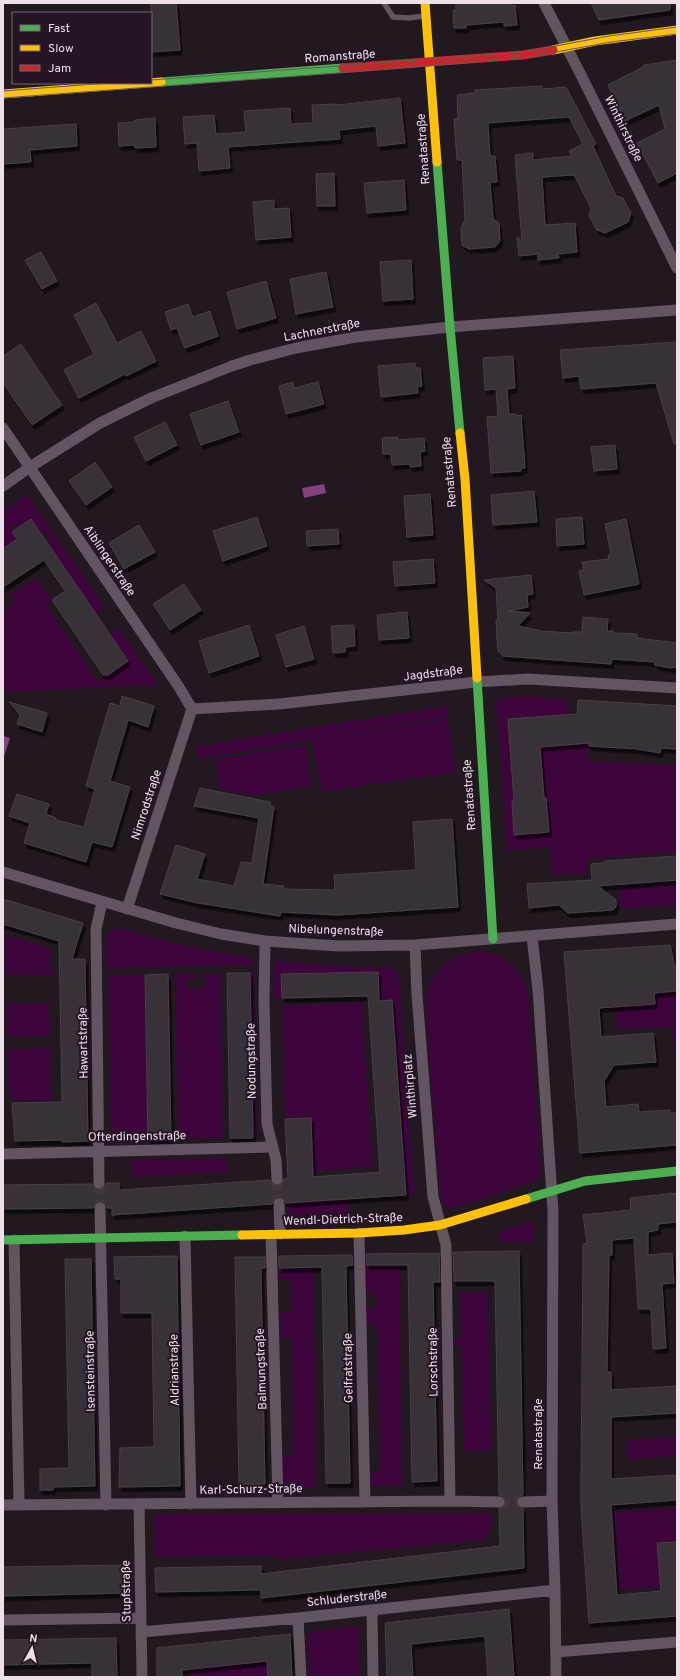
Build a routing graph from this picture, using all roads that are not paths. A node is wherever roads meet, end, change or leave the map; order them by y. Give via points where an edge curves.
1 (384, 3) edge
2 (426, 3) edge
3 (544, 3) edge
4 (426, 16) junction
5 (677, 30) edge
6 (566, 48) junction
7 (430, 62) junction
8 (152, 83) edge
9 (136, 84) edge
10 (3, 94) edge
11 (677, 268) edge
12 (677, 310) edge
13 (450, 327) junction
14 (3, 428) edge
15 (30, 467) junction
16 (3, 486) edge
17 (476, 682) junction
18 (677, 688) edge
19 (192, 709) junction
20 (3, 872) edge
21 (102, 902) junction
22 (127, 909) junction
23 (677, 924) edge
24 (532, 936) junction
25 (493, 939) junction
26 (265, 941) junction
27 (414, 945) junction
28 (272, 1148) junction
29 (99, 1150) junction
30 (3, 1154) edge
31 (677, 1171) edge
32 (277, 1179) tunnel mouth
33 (99, 1183) tunnel mouth
34 (551, 1190) junction
35 (279, 1204) tunnel mouth
36 (100, 1208) tunnel mouth
37 (440, 1225) junction
38 (359, 1233) junction
39 (276, 1234) junction
40 (185, 1236) junction
41 (101, 1237) junction
42 (9, 1240) edge
43 (450, 1500) junction
44 (552, 1501) junction
45 (365, 1502) junction
46 (499, 1502) tunnel mouth
47 (523, 1502) tunnel mouth
48 (278, 1503) junction
49 (138, 1504) junction
50 (191, 1504) junction
51 (3, 1505) edge
52 (19, 1505) junction
53 (106, 1505) junction
54 (555, 1590) junction
55 (372, 1610) junction
56 (141, 1618) junction
57 (298, 1618) junction
58 (3, 1620) edge
59 (141, 1632) junction
60 (677, 1642) edge
61 (556, 1652) junction
62 (142, 1677) edge
63 (300, 1677) edge
64 (373, 1677) edge
65 (556, 1677) edge

1 - 4 lane via 393,17
2 - 4 street, Renatastraße
3 - 6 street, Winthirstraße
4 - 7 street, Renatastraße
5 - 6 street, Romanstraße via 595,41
6 - 7 street, Romanstraße via 523,55
6 - 11 street, Winthirstraße
7 - 8 street, Romanstraße
7 - 13 street, Renatastraße
9 - 10 street, Romanstraße
12 - 13 street, Lachnerstraße
13 - 15 street, Lachnerstraße via 356,337 296,348 232,366 151,398 100,423
13 - 17 street, Renatastraße via 464,479
14 - 15 street, Aiblingerstraße
15 - 16 street, Lachnerstraße
15 - 19 street, Aiblingerstraße
17 - 18 street, Jagdstraße via 528,680
17 - 19 street, Jagdstraße via 279,704
17 - 25 street, Renatastraße
19 - 22 street, Nimrodstraße
20 - 21 street, Nibelungenstraße
21 - 22 street, Nibelungenstraße
21 - 29 street, Hawartstraße via 96,929
22 - 26 street, Nibelungenstraße via 200,929
23 - 24 street, Nibelungenstraße
24 - 25 street, Nibelungenstraße
24 - 34 street via 539,998
25 - 27 street, Nibelungenstraße
26 - 27 street, Nibelungenstraße via 338,946
26 - 28 street, Nodungstraße via 267,1124
27 - 37 street, Winthirplatz via 433,1197
28 - 29 street, Ofterdingenstraße
28 - 32 street, Nodungstraße via 276,1160
29 - 30 street, Ofterdingenstraße
29 - 33 street, Hawartstraße
31 - 34 street, Wendl-Dietrich-Straße via 585,1181
34 - 37 street, Wendl-Dietrich-Straße
34 - 44 street, Renatastraße
35 - 39 street
36 - 41 street
37 - 38 street, Wendl-Dietrich-Straße
37 - 43 street, Lorschstraße via 446,1245
38 - 39 street, Wendl-Dietrich-Straße
38 - 45 street, Gelfratstraße
39 - 40 street, Wendl-Dietrich-Straße
39 - 48 street, Balmungstraße
40 - 41 street, Wendl-Dietrich-Straße
40 - 50 street, Aldrianstraße
41 - 42 street, Wendl-Dietrich-Straße
41 - 53 street, Isensteinstraße
42 - 52 street
43 - 45 street, Karl-Schurz-Straße
43 - 46 street, Karl-Schurz-Straße
44 - 47 street
44 - 54 street, Renatastraße
45 - 48 street, Karl-Schurz-Straße
48 - 50 street, Karl-Schurz-Straße
49 - 50 street, Karl-Schurz-Straße
49 - 53 street, Karl-Schurz-Straße
49 - 56 street, Stupfstraße
51 - 52 street, Karl-Schurz-Straße
52 - 53 street, Karl-Schurz-Straße
54 - 55 street, Schluderstraße
54 - 61 street, Renatastraße
55 - 57 street, Schluderstraße
55 - 64 street
56 - 58 street
56 - 59 street, Stupfstraße
57 - 59 street, Schluderstraße
57 - 63 street
59 - 62 street, Stupfstraße
60 - 61 street
61 - 65 street, Renatastraße

